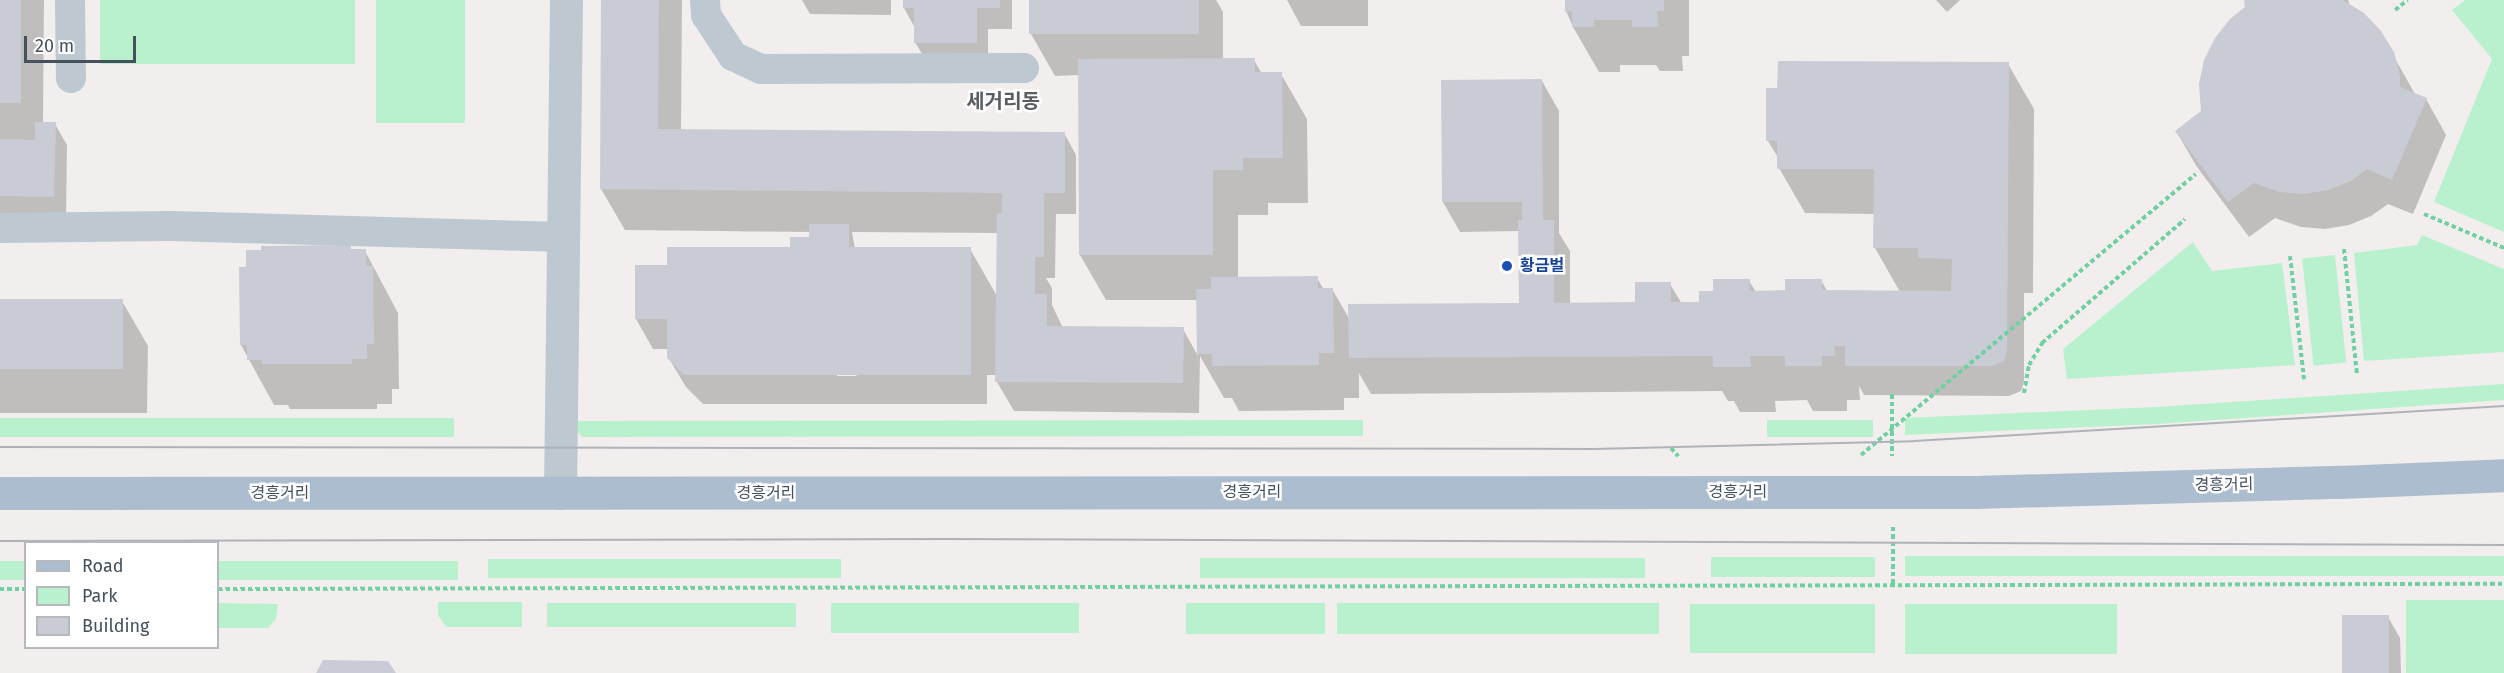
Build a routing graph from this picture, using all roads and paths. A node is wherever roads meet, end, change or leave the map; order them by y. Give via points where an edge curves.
1 (70, 0) edge
2 (566, 0) edge
3 (705, 0) edge
4 (2408, 0) edge
5 (2395, 10) dead end
6 (1024, 68) dead end
7 (71, 78) dead end
8 (2196, 174) dead end
9 (2424, 214) dead end
10 (2185, 219) dead end
11 (0, 228) edge
12 (563, 237) junction
13 (2504, 248) edge
14 (2343, 249) dead end
15 (2290, 256) dead end
16 (2357, 374) dead end
17 (2304, 379) dead end
18 (2024, 393) dead end
19 (1860, 457) dead end
20 (2504, 475) edge
21 (0, 493) edge
22 (560, 493) junction
23 (2504, 584) edge
24 (0, 589) edge
25 (24, 589) edge
26 (219, 589) edge

1 - 7 street
2 - 12 street
3 - 6 street via 706,15 733,56 761,69
4 - 5 path
8 - 19 path
9 - 13 path
10 - 18 path via 2042,343 2029,365
11 - 12 street via 171,226
12 - 22 street
14 - 16 path
15 - 17 path
20 - 22 main road, 경흥거리 via 1974,492
21 - 22 main road, 경흥거리
23 - 26 path
24 - 25 path

